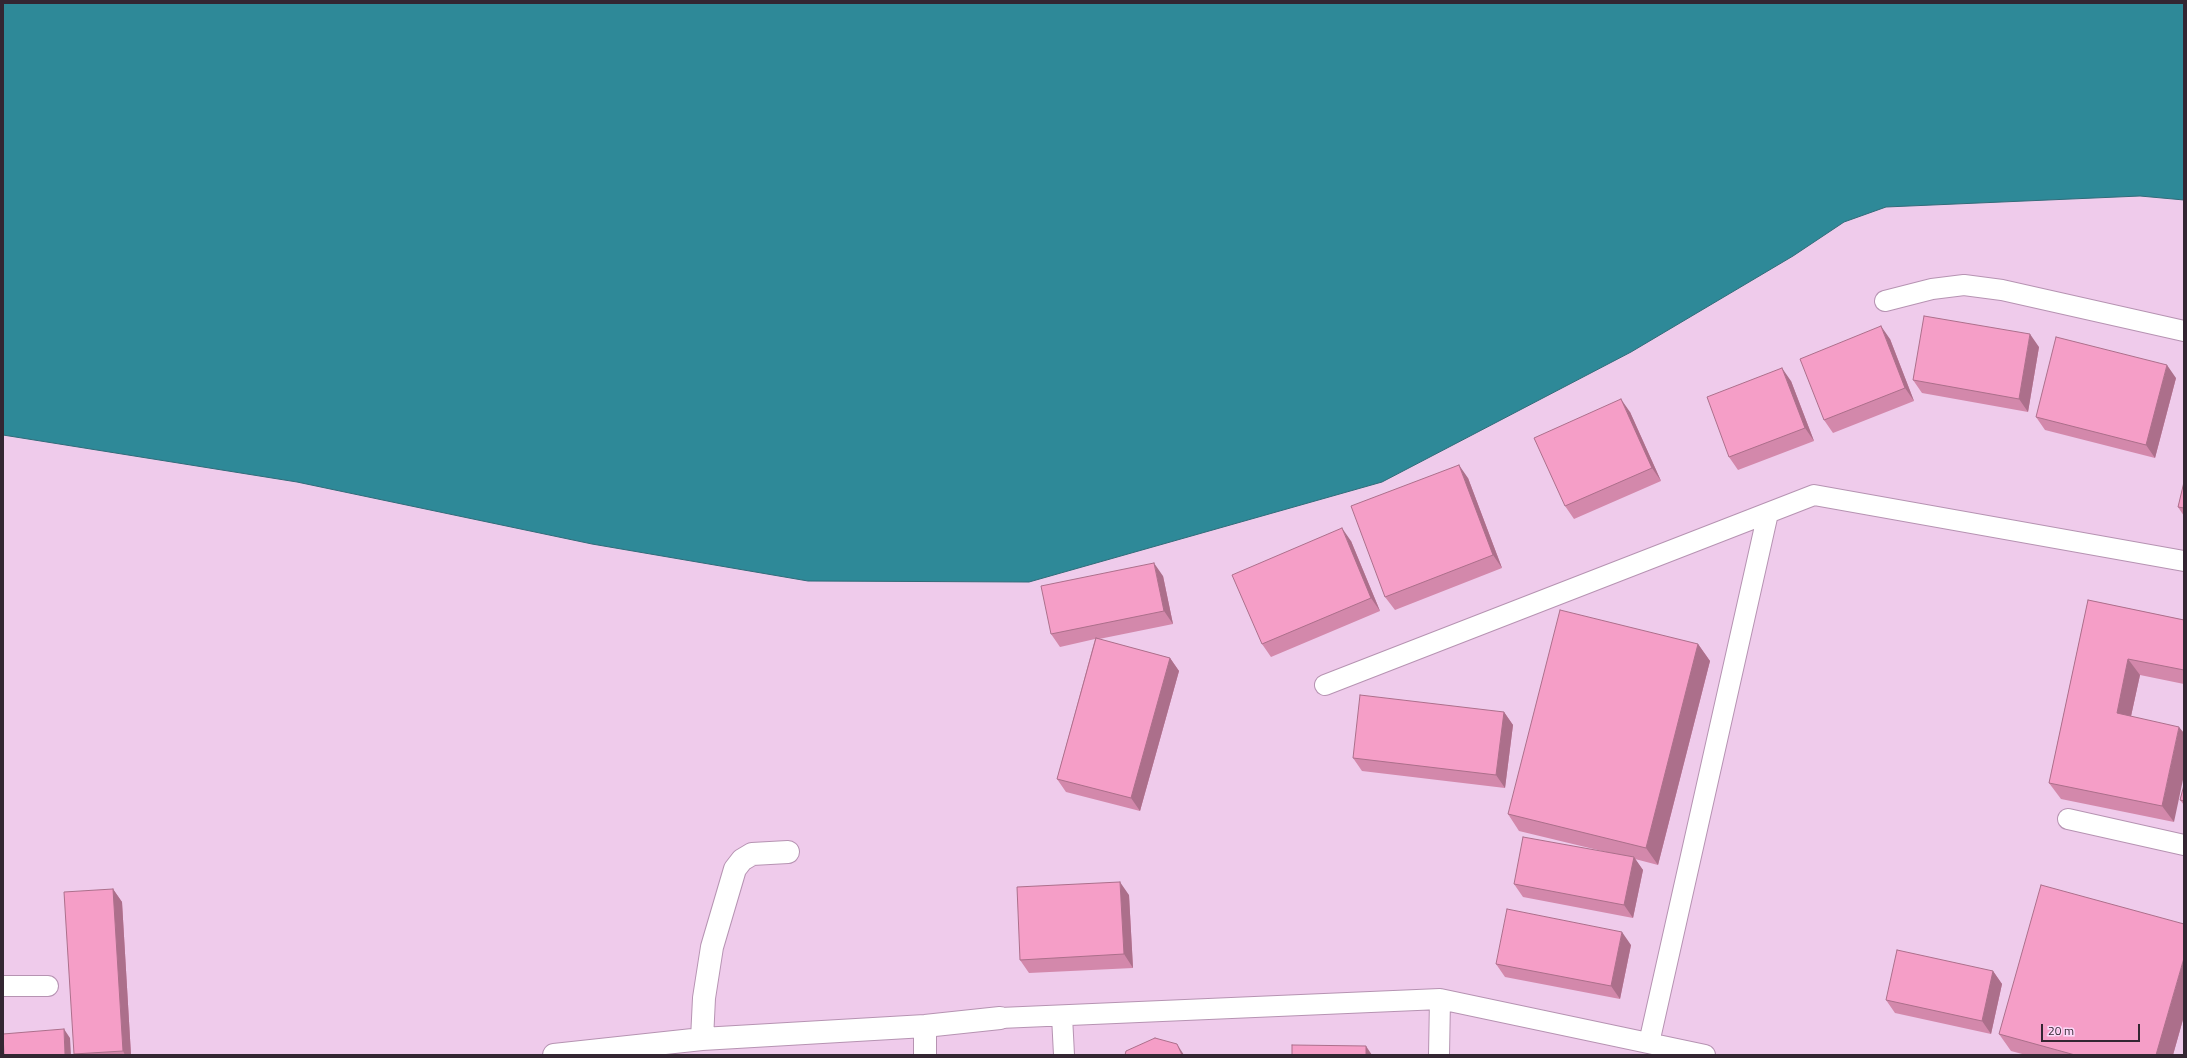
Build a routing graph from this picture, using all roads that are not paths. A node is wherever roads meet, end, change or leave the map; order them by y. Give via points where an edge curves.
1 (1885, 301) dead end
2 (2184, 331) edge
3 (1768, 513) junction
4 (2184, 561) edge
5 (1325, 685) dead end
6 (2068, 819) dead end
7 (2184, 845) edge
8 (788, 852) dead end
9 (3, 986) edge
10 (48, 986) dead end
11 (1440, 999) junction
12 (1062, 1016) junction
13 (1000, 1018) joint
14 (926, 1026) junction
15 (702, 1039) junction
16 (1649, 1043) junction
17 (582, 1054) edge
18 (554, 1055) edge
19 (925, 1055) edge
20 (1064, 1055) edge
21 (1439, 1055) edge
22 (1705, 1055) edge

1 - 2 lane via 1932,289 1964,285 2002,290
3 - 4 lane via 1814,495
3 - 5 lane
3 - 16 lane
6 - 7 lane
8 - 15 street via 752,854 742,860 735,869 712,947 704,998
9 - 10 lane
11 - 12 lane
11 - 16 lane
11 - 21 lane
12 - 13 lane
12 - 20 lane
13 - 14 street
14 - 15 street
14 - 19 street
15 - 17 street
16 - 22 lane
17 - 18 street

